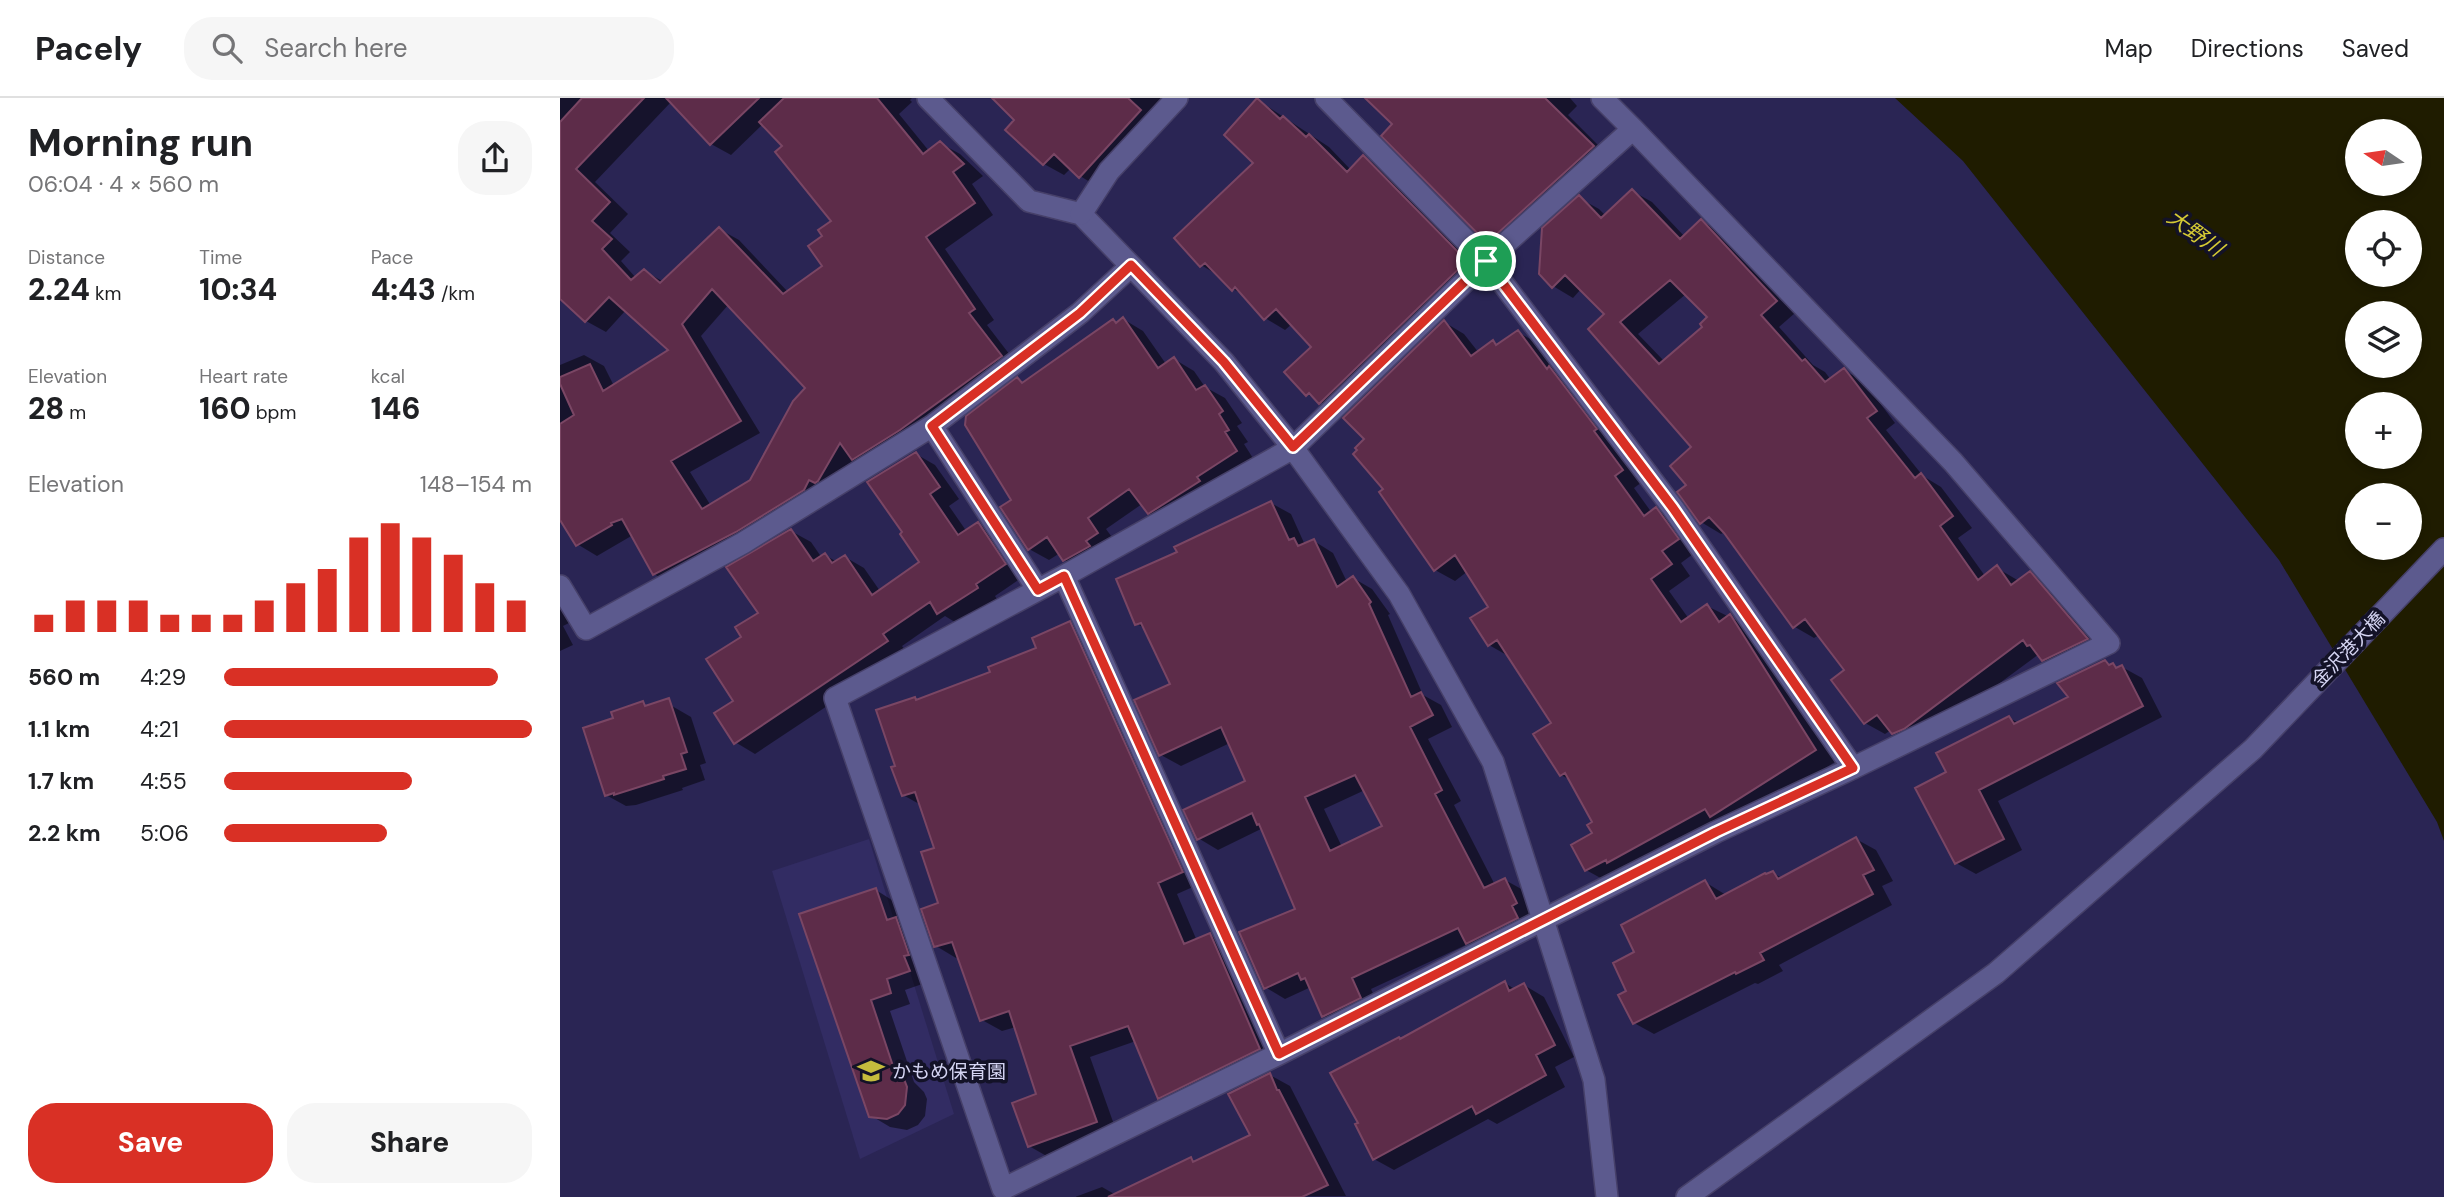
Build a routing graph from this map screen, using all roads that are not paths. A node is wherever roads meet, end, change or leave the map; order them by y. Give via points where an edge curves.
1 (928, 98) edge
2 (1177, 98) edge
3 (1326, 98) edge
4 (1602, 98) edge
5 (1633, 129) junction
6 (1081, 214) junction
7 (1486, 261) junction
8 (1131, 265) junction
9 (932, 426) junction
10 (1293, 447) junction
11 (2444, 549) edge
12 (1064, 576) junction
13 (560, 586) edge
14 (1038, 590) junction
15 (1853, 768) junction
16 (1544, 919) junction
17 (1279, 1054) junction
18 (1607, 1197) edge
19 (1687, 1197) edge

1 - 6 street via 1029,201
2 - 6 street via 1109,171
3 - 7 street
4 - 5 street
5 - 7 street
5 - 15 street via 1953,462 2109,643
6 - 8 street
7 - 10 street
7 - 15 street via 1673,508
8 - 9 street via 1080,313
8 - 10 street via 1224,362
9 - 13 street via 743,543 586,629
9 - 14 street
10 - 12 street
10 - 16 street via 1399,594 1493,762
11 - 19 street, 金沢港大橋 via 2253,749 1996,973
12 - 14 street
12 - 17 street
14 - 17 street via 835,698 1003,1189
15 - 16 street
16 - 17 street
16 - 18 street via 1594,1080

